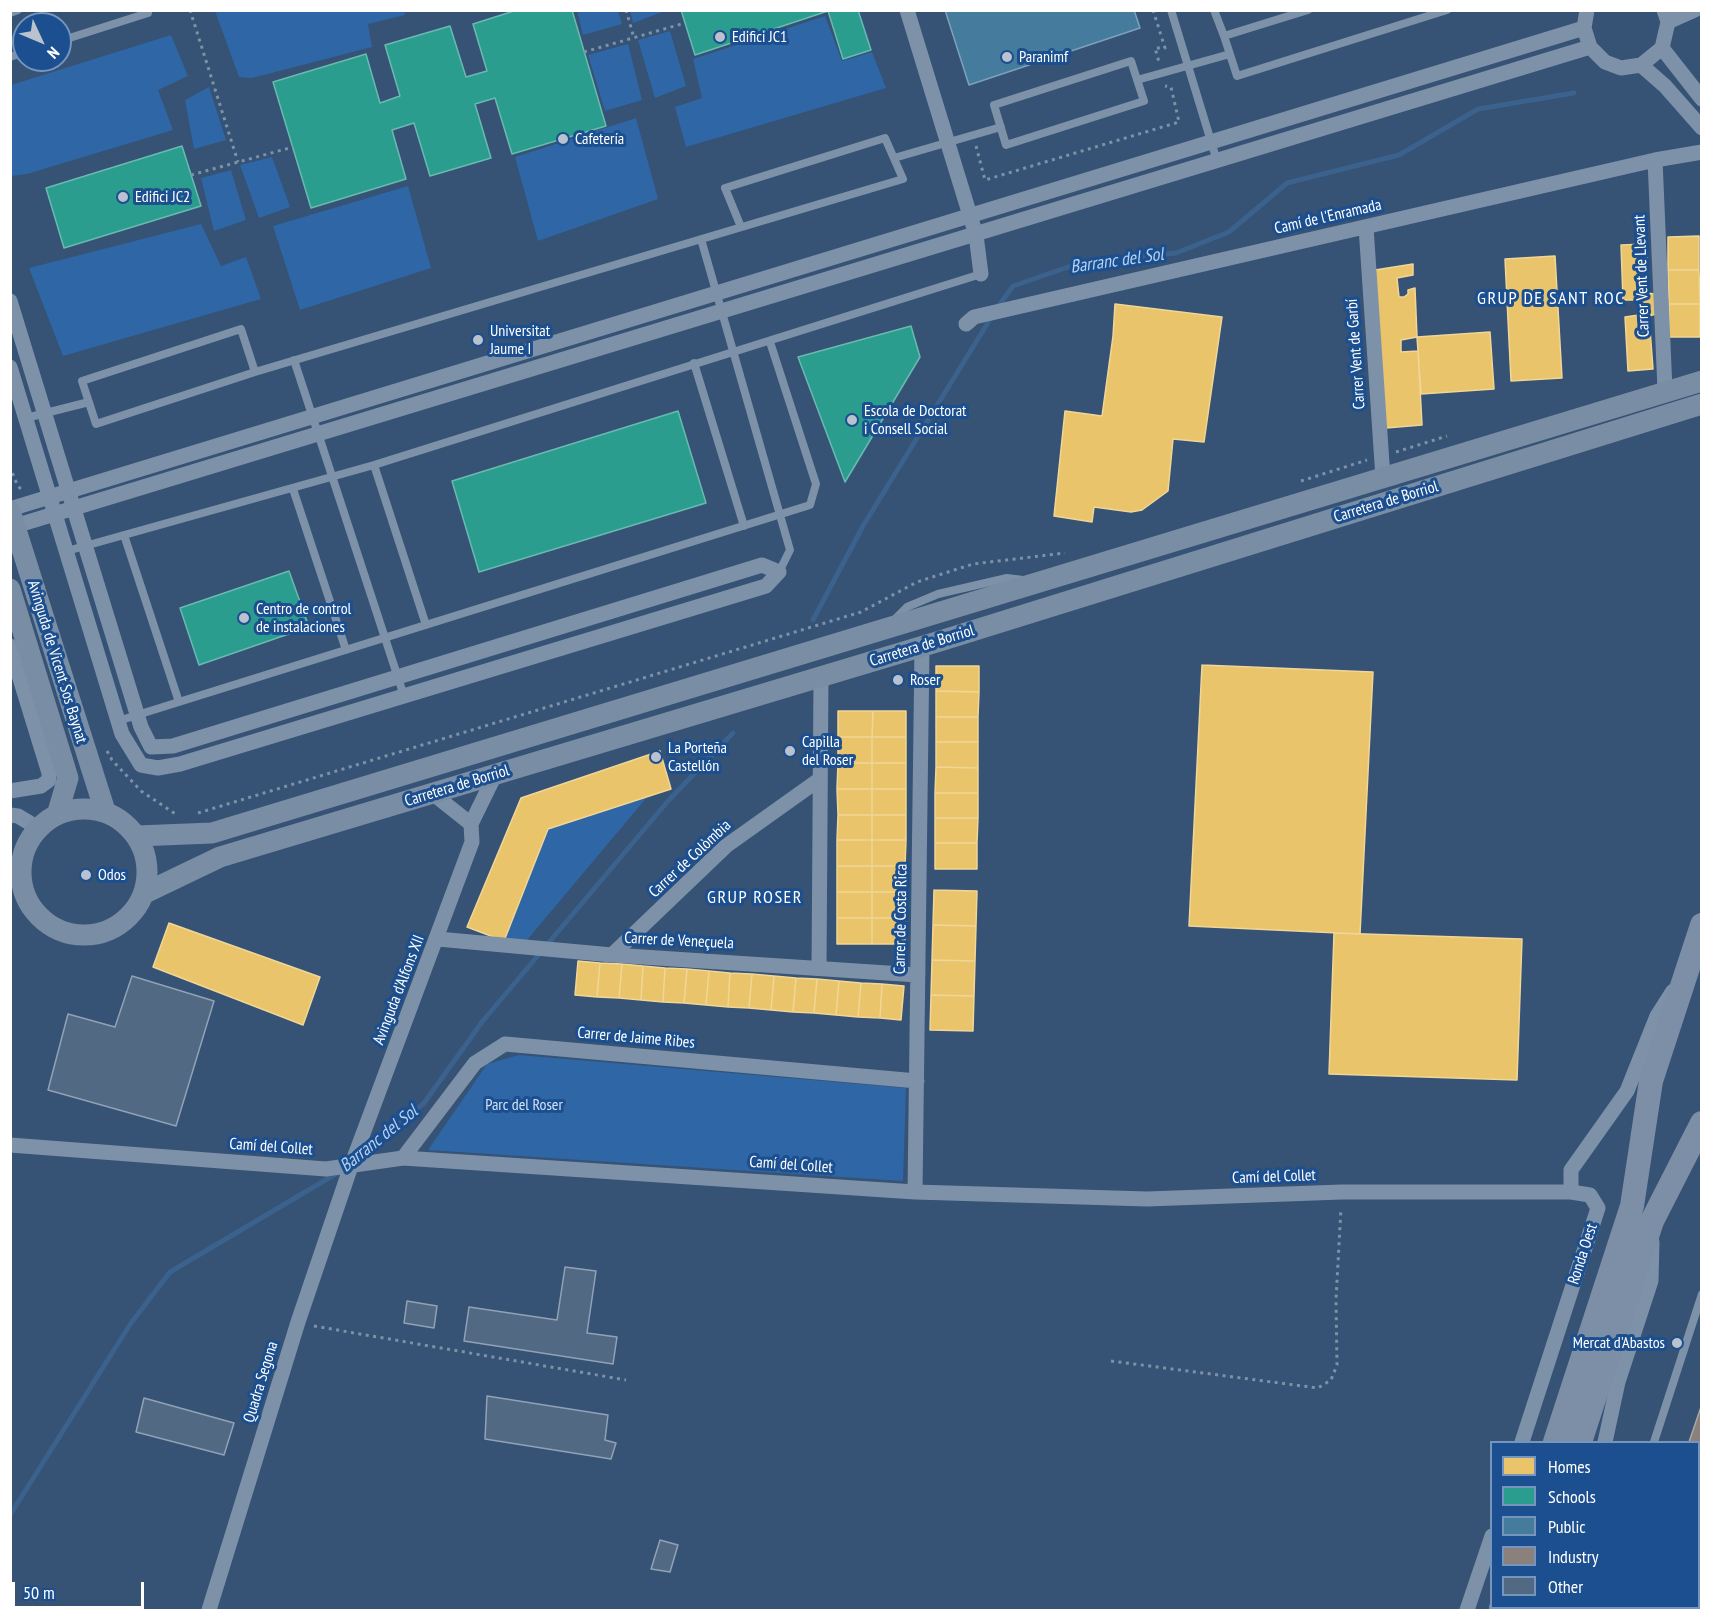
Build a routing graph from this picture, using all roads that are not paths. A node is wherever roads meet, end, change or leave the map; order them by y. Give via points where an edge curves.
1 (18, 10) edge
2 (148, 10) edge
3 (907, 10) edge
4 (1171, 10) edge
5 (1214, 10) edge
6 (1308, 10) edge
7 (1447, 10) edge
8 (1587, 10) edge
9 (1695, 10) edge
10 (10, 13) edge
11 (1666, 16) edge
12 (1584, 28) junction
13 (1224, 36) junction
14 (72, 37) edge
15 (1590, 47) junction
16 (1662, 48) junction
17 (1230, 54) junction
18 (1641, 65) junction
19 (1188, 66) junction
20 (1137, 80) junction
21 (1701, 99) edge
22 (1001, 127) junction
23 (1701, 129) edge
24 (1211, 143) junction
25 (949, 144) junction
26 (1701, 152) edge
27 (894, 158) junction
28 (1655, 160) junction
29 (1217, 161) junction
30 (970, 216) junction
31 (741, 227) junction
32 (1366, 227) junction
33 (976, 235) junction
34 (701, 239) junction
35 (981, 274) joint
36 (716, 294) junction
37 (10, 301) edge
38 (722, 312) junction
39 (966, 324) dead end
40 (770, 342) junction
41 (734, 354) junction
42 (294, 360) junction
43 (694, 363) junction
44 (10, 367) edge
45 (255, 372) junction
46 (1701, 381) edge
47 (1665, 390) junction
48 (89, 402) junction
49 (1701, 404) edge
50 (45, 414) junction
51 (312, 417) junction
52 (26, 418) junction
53 (318, 434) junction
54 (374, 465) junction
55 (332, 477) junction
56 (1383, 478) junction
57 (293, 489) junction
58 (69, 491) junction
59 (50, 496) junction
60 (74, 508) junction
61 (55, 514) junction
62 (780, 514) junction
63 (12, 515) edge
64 (744, 526) junction
65 (124, 535) junction
66 (86, 548) junction
67 (67, 551) junction
68 (779, 572) junction
69 (10, 590) edge
70 (426, 625) junction
71 (386, 637) junction
72 (10, 646) edge
73 (921, 646) junction
74 (346, 650) junction
75 (821, 676) junction
76 (398, 677) junction
77 (404, 696) junction
78 (178, 702) junction
79 (137, 715) junction
80 (118, 721) junction
81 (495, 775) junction
82 (820, 779) junction
83 (10, 791) edge
84 (432, 794) junction
85 (105, 812) junction
86 (10, 815) edge
87 (57, 815) junction
88 (471, 824) junction
89 (38, 828) junction
90 (137, 836) junction
91 (16, 859) edge
92 (145, 893) junction
93 (21, 909) edge
94 (1701, 925) edge
95 (645, 926) junction
96 (438, 939) junction
97 (612, 955) junction
98 (637, 955) junction
99 (1688, 965) junction
100 (819, 968) junction
101 (918, 975) junction
102 (917, 1081) junction
103 (1701, 1123) edge
104 (10, 1145) edge
105 (403, 1158) junction
106 (351, 1166) junction
107 (915, 1192) junction
108 (1571, 1192) junction
109 (1652, 1221) junction
110 (1701, 1294) edge
111 (1523, 1441) edge
112 (1556, 1441) edge
113 (1581, 1441) edge
114 (1605, 1441) edge
115 (1655, 1441) edge
116 (1490, 1539) edge
117 (209, 1611) edge
118 (1467, 1611) edge

1 - 10 lane
2 - 14 lane
3 - 25 street
4 - 19 lane
5 - 13 lane
6 - 13 lane
7 - 17 lane via 1237,76
8 - 12 street
9 - 11 street
11 - 16 street
12 - 15 street
12 - 24 street
13 - 17 lane
15 - 18 street via 1605,62 1621,68
15 - 29 street
16 - 18 street
16 - 21 street
17 - 19 lane
18 - 23 street via 1665,86
19 - 20 lane
19 - 24 lane
20 - 22 lane via 1144,101 1006,145
20 - 22 lane via 1131,61 994,105
22 - 25 lane
24 - 29 lane
24 - 30 street
25 - 27 lane
25 - 30 street
26 - 28 street, Camí de l'Enramada
27 - 31 lane via 903,178
27 - 31 lane via 885,138 725,188
28 - 32 street, Camí de l'Enramada
28 - 47 street, Carrer Vent de Llevant
29 - 33 street
30 - 33 street
30 - 36 street
31 - 34 lane
32 - 39 street, Camí de l'Enramada via 974,317
32 - 56 street, Carrer Vent de Garbí
33 - 35 street
33 - 38 street
34 - 36 lane
34 - 42 lane
35 - 40 lane
36 - 38 lane
36 - 51 street
37 - 50 street
38 - 41 lane
38 - 53 street
40 - 41 lane
40 - 62 lane via 816,484 810,505
41 - 43 lane
41 - 62 lane
42 - 45 lane
42 - 51 lane
43 - 54 lane
43 - 64 lane
44 - 52 street
45 - 48 lane via 96,424
45 - 48 lane via 241,329 82,381
46 - 47 main road, Carretera de Borriol
47 - 56 main road, Carretera de Borriol
48 - 50 lane
49 - 73 main road, Carretera de Borriol
50 - 52 lane
50 - 58 street
51 - 53 lane
51 - 58 street
52 - 59 street
53 - 55 lane
53 - 60 street
54 - 55 lane
54 - 70 lane
55 - 57 lane
55 - 71 lane
56 - 90 main road, Carretera de Borriol via 212,833
57 - 65 lane
57 - 74 lane
58 - 59 street
58 - 60 street
59 - 61 street
59 - 63 street
60 - 61 street
60 - 66 street
61 - 63 street
61 - 67 street
62 - 64 lane
62 - 68 lane via 790,550
63 - 85 main road, Avinguda de Vicent Sos Baynat
64 - 70 lane
65 - 66 lane
65 - 78 lane
66 - 67 lane
66 - 79 street
67 - 80 street
68 - 76 street via 762,565
68 - 77 street via 766,586
69 - 87 main road, Avinguda de Vicent Sos Baynat via 68,778
70 - 71 lane
71 - 74 lane
71 - 76 lane
72 - 83 street via 49,780 41,786
73 - 75 main road, Carretera de Borriol
73 - 101 street, Carrer de Costa Rica
74 - 78 lane
75 - 81 main road, Carretera de Borriol
75 - 82 street
76 - 77 lane
76 - 79 street via 173,746 151,747
77 - 80 street via 158,768 141,765 130,751
78 - 79 lane
79 - 80 lane
81 - 84 main road, Carretera de Borriol
81 - 88 street, Avinguda d'Alfons XII
82 - 95 street, Carrer de Colòmbia via 726,846
82 - 100 street
84 - 88 street
84 - 92 main road, Carretera de Borriol via 220,857
85 - 87 main road via 80,808
85 - 90 main road via 123,821
86 - 89 street
87 - 89 main road
88 - 96 street, Avinguda d'Alfons XII via 472,842
89 - 91 main road
90 - 92 main road via 148,863
91 - 93 main road
92 - 93 main road via 125,922 93,936 58,932
94 - 99 main road, Ronda Oest
95 - 97 street, Carrer de Colòmbia
95 - 98 street, Carrer de Colòmbia
96 - 97 street, Carrer de Veneçuela
96 - 106 street, Avinguda d'Alfons XII
97 - 98 street, Carrer de Veneçuela
98 - 100 street, Carrer de Veneçuela
99 - 108 street, Ronda Oest via 1657,1016 1627,1091 1572,1170
99 - 112 main road, Ronda Oest via 1651,1081 1632,1206
100 - 101 street, Carrer de Veneçuela
101 - 102 street, Carrer de Costa Rica
102 - 105 street, Carrer de Jaime Ribes via 505,1044 475,1063
102 - 107 street, Carrer de Costa Rica
103 - 109 main road
104 - 106 street, Camí del Collet via 326,1169
105 - 106 street, Camí del Collet
105 - 107 street, Camí del Collet
106 - 117 street, Quadra Segona
107 - 108 street, Camí del Collet via 1146,1199 1342,1192
108 - 111 street, Ronda Oest via 1590,1195 1598,1208
109 - 113 main road
109 - 114 street via 1651,1281 1618,1382
110 - 115 lane
116 - 118 street

